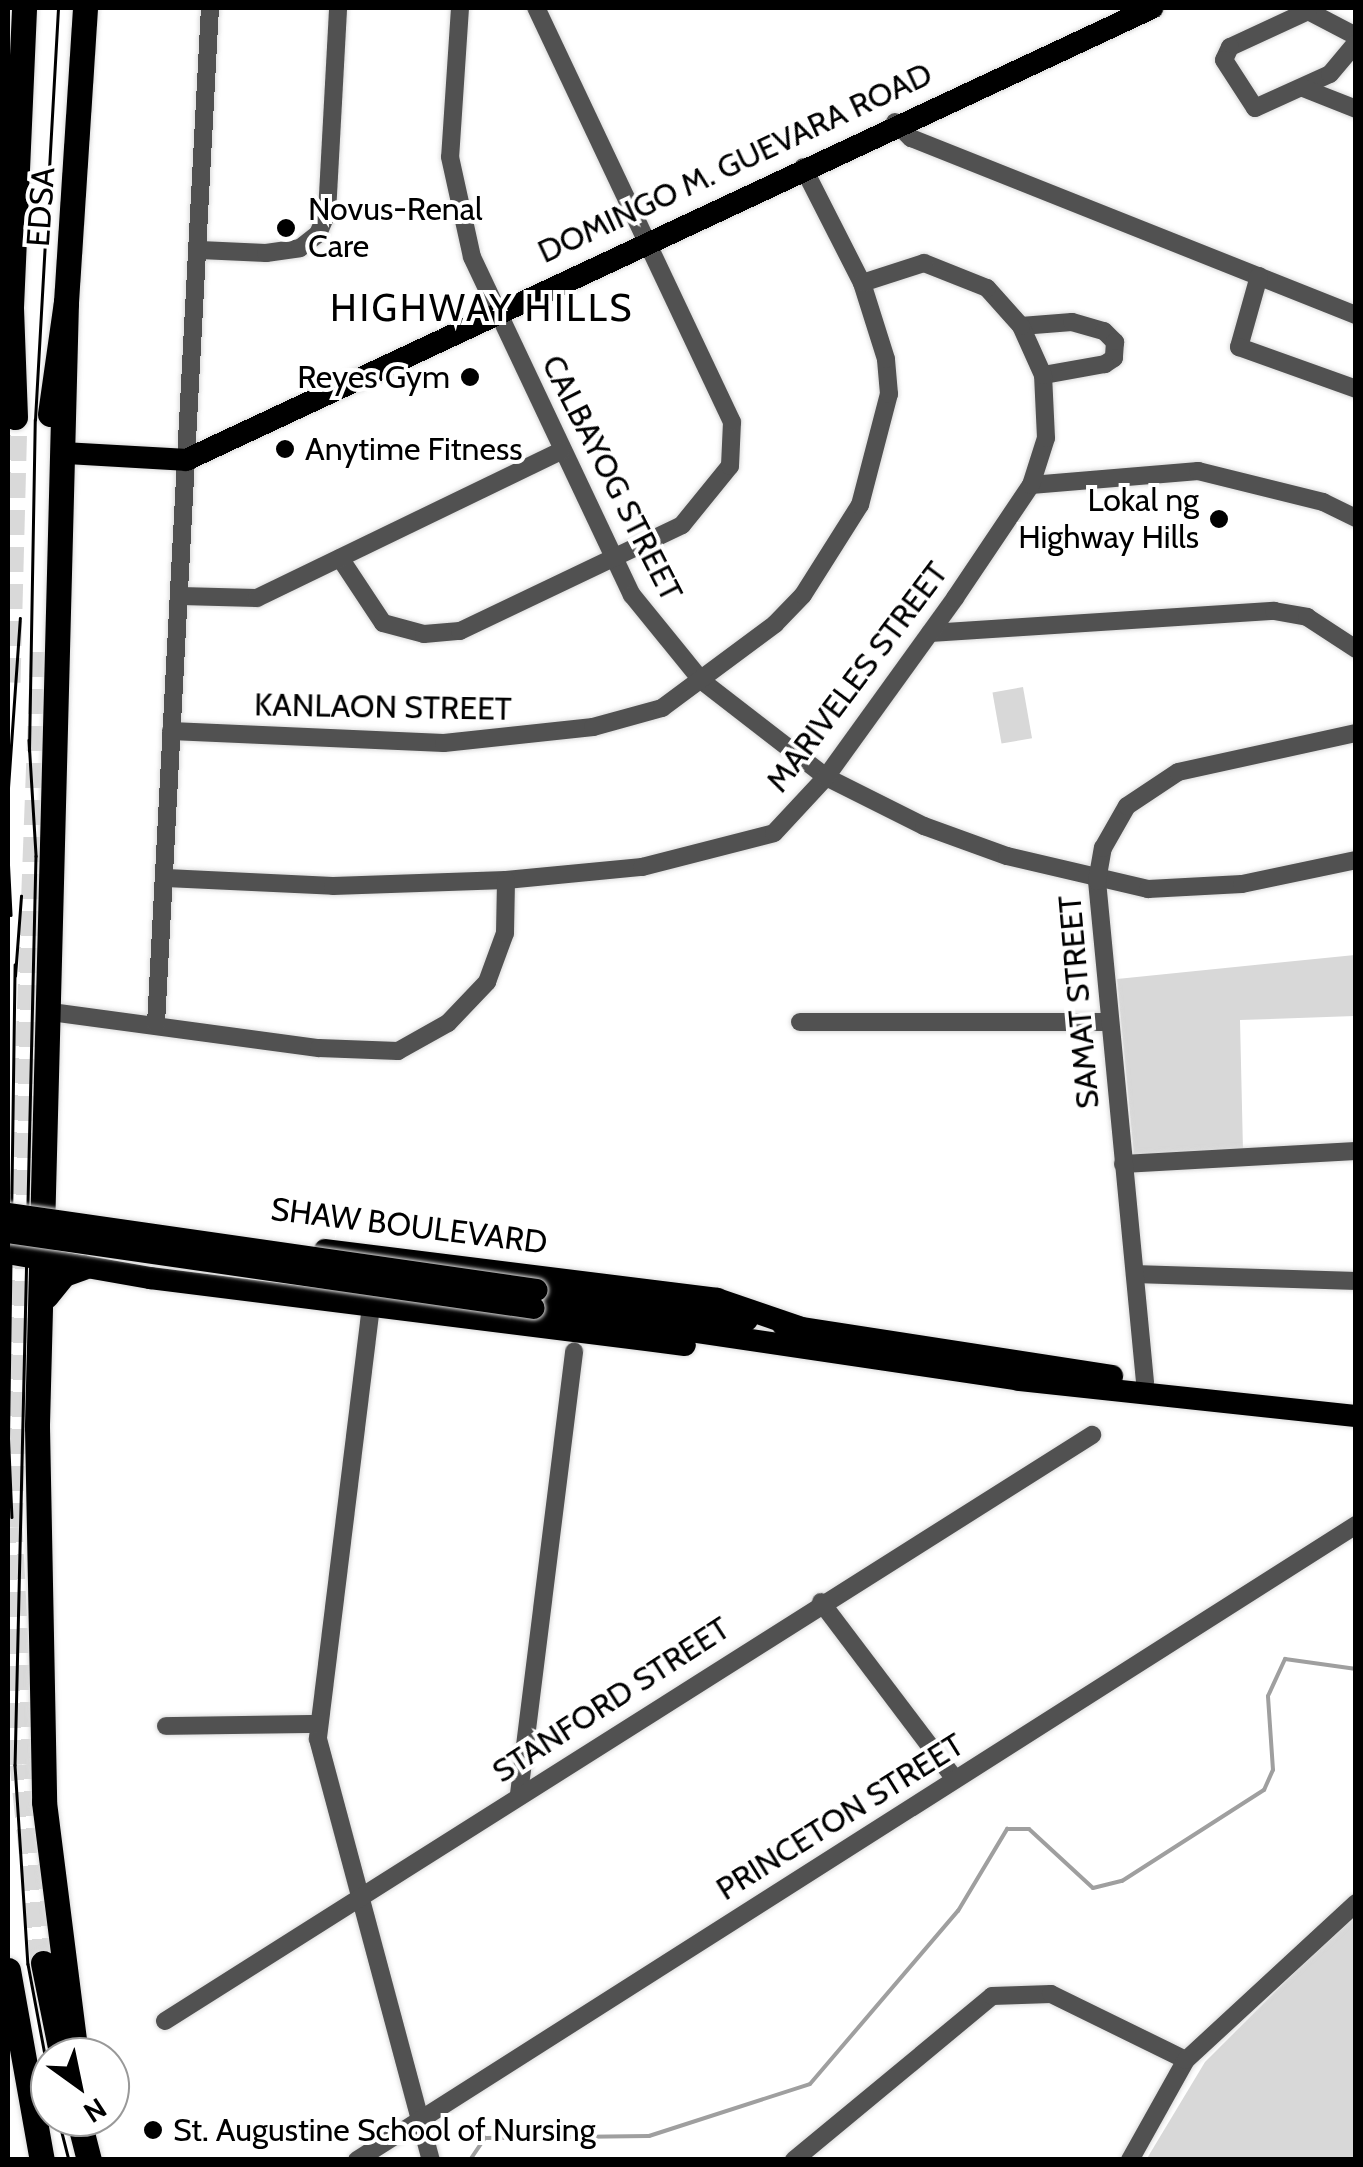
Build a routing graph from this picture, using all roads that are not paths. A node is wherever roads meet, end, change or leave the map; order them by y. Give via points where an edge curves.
1 (24, 8) edge
2 (85, 8) edge
3 (210, 8) edge
4 (338, 8) edge
5 (460, 8) edge
6 (536, 8) edge
7 (1152, 8) edge
8 (1356, 40) edge
9 (1303, 88) junction
10 (1356, 110) edge
11 (895, 122) junction
12 (803, 166) junction
13 (11, 228) edge
14 (648, 238) junction
15 (200, 250) junction
16 (1260, 276) junction
17 (862, 283) junction
18 (66, 302) junction
19 (494, 312) junction
20 (1356, 314) edge
21 (9, 318) edge
22 (1020, 326) junction
23 (1043, 375) junction
24 (1356, 388) edge
25 (15, 418) dead end
26 (561, 451) junction
27 (65, 453) junction
28 (186, 460) junction
29 (1031, 485) junction
30 (1356, 518) edge
31 (340, 558) junction
32 (615, 560) junction
33 (180, 596) junction
34 (955, 598) junction
35 (962, 632) junction
36 (930, 633) junction
37 (43, 648) tunnel mouth
38 (1356, 649) edge
39 (702, 681) junction
40 (171, 730) junction
41 (1356, 734) edge
42 (826, 776) junction
43 (1356, 860) edge
44 (166, 878) junction
45 (506, 880) junction
46 (1098, 881) junction
47 (50, 1012) junction
48 (800, 1022) dead end
49 (1110, 1022) junction
50 (156, 1024) junction
51 (1356, 1151) edge
52 (1124, 1164) junction
53 (8, 1206) edge
54 (8, 1214) edge
55 (47, 1222) junction
56 (8, 1230) edge
57 (217, 1248) junction
58 (8, 1253) edge
59 (46, 1260) junction
60 (84, 1267) junction
61 (387, 1268) junction
62 (1134, 1274) junction
63 (1356, 1280) edge
64 (210, 1286) junction
65 (46, 1296) junction
66 (536, 1299) junction
67 (383, 1308) junction
68 (798, 1337) junction
69 (574, 1351) dead end
70 (1144, 1382) junction
71 (1265, 1404) junction
72 (1356, 1416) edge
73 (1092, 1435) dead end
74 (1356, 1525) edge
75 (821, 1602) junction
76 (318, 1724) junction
77 (166, 1726) dead end
78 (955, 1780) junction
79 (520, 1794) junction
80 (360, 1894) junction
81 (1356, 1903) edge
82 (43, 1963) tunnel mouth
83 (8, 1970) edge
84 (165, 2021) dead end
85 (58, 2037) edge
86 (73, 2037) edge
87 (1186, 2060) junction
88 (8, 2064) edge
89 (420, 2120) junction
90 (28, 2160) edge
91 (42, 2160) edge
92 (357, 2160) edge
93 (431, 2160) edge
94 (794, 2160) edge
95 (1130, 2160) edge

1 - 13 highway, EDSA
2 - 18 highway, EDSA
3 - 15 street
4 - 15 street via 326,213 318,234 300,248 266,253
5 - 19 street, CALBAYOG STREET via 450,157 463,228
6 - 14 street
7 - 11 main road, DOMINGO M. GUEVARA ROAD
8 - 9 street via 1339,68
8 - 9 street via 1308,11 1225,51 1252,106
9 - 10 street
11 - 12 main road, DOMINGO M. GUEVARA ROAD
11 - 16 street via 911,138
12 - 14 main road, DOMINGO M. GUEVARA ROAD
12 - 17 street, KANLAON STREET
13 - 21 highway, EDSA
14 - 19 main road, DOMINGO M. GUEVARA ROAD
14 - 32 street via 736,442 730,466 705,504 682,525
15 - 28 street
16 - 20 street
16 - 24 street via 1239,348
17 - 22 street, MARIVELES STREET via 904,266 940,265 987,288
17 - 39 street, KANLAON STREET via 886,359 889,394 860,504 803,595
18 - 27 highway
18 - 37 highway, EDSA via 51,377
19 - 26 street, CALBAYOG STREET
19 - 28 main road, DOMINGO M. GUEVARA ROAD
21 - 25 highway, EDSA
22 - 23 street, MARIVELES STREET
22 - 23 street via 1072,322 1104,331 1115,342 1114,358 1105,364
23 - 29 street, MARIVELES STREET via 1046,438
26 - 31 street
26 - 32 street, CALBAYOG STREET
27 - 28 main road, DOMINGO M. GUEVARA ROAD
27 - 47 highway
28 - 33 street
29 - 30 street via 1198,471 1323,502
29 - 34 street, MARIVELES STREET
31 - 32 street via 384,623 424,634 482,624
31 - 33 street via 258,598
32 - 39 street, CALBAYOG STREET via 632,595
33 - 40 street
34 - 35 street
34 - 36 street, MARIVELES STREET
35 - 36 street
35 - 38 street via 1274,611 1307,617
36 - 42 street, MARIVELES STREET
39 - 40 street, KANLAON STREET via 630,720 527,738 362,742
39 - 42 street, CALBAYOG STREET
40 - 44 street
41 - 46 street, SAMAT STREET via 1201,763 1163,780 1115,820
42 - 45 street, MARIVELES STREET via 785,823 754,841 642,867
42 - 46 street, CALBAYOG STREET via 965,844
43 - 46 street, CALBAYOG STREET via 1226,885 1148,889
44 - 45 street, MARIVELES STREET via 333,886
44 - 50 street
45 - 50 street via 505,933 487,982 448,1024 410,1046 378,1053 319,1048
46 - 49 street, SAMAT STREET
47 - 50 street
47 - 55 highway
48 - 49 street
49 - 52 street, SAMAT STREET
51 - 52 street
52 - 62 street, SAMAT STREET
53 - 55 main road
54 - 66 main road, SHAW BOULEVARD, bridge
55 - 56 highway
55 - 57 highway
55 - 59 highway
56 - 66 main road, SHAW BOULEVARD, bridge
57 - 61 highway
57 - 64 main road
58 - 59 main road, SHAW BOULEVARD
59 - 60 main road, SHAW BOULEVARD
59 - 65 highway
60 - 64 main road, SHAW BOULEVARD
60 - 65 highway via 64,1274
61 - 67 main road
61 - 68 main road, SHAW BOULEVARD via 717,1299
62 - 63 street
62 - 70 street, SAMAT STREET
64 - 67 main road, SHAW BOULEVARD
65 - 86 highway via 37,1427 39,1710 47,1852
66 - 68 main road, SHAW BOULEVARD
67 - 68 main road, SHAW BOULEVARD via 716,1348
67 - 76 street
68 - 70 main road, SHAW BOULEVARD
68 - 71 main road, SHAW BOULEVARD via 1145,1396
69 - 79 street
70 - 71 main road, SHAW BOULEVARD
71 - 72 main road, SHAW BOULEVARD
73 - 75 street, STANFORD STREET
74 - 78 street, PRINCETON STREET
75 - 78 street
75 - 79 street, STANFORD STREET
76 - 77 street
76 - 80 street
78 - 89 street, PRINCETON STREET
79 - 80 street, STANFORD STREET
80 - 84 street, STANFORD STREET
80 - 89 street
81 - 87 street
82 - 85 highway
83 - 91 highway
87 - 94 street via 1050,1994 992,1996
87 - 95 street
88 - 90 highway
89 - 92 street, PRINCETON STREET
89 - 93 street

